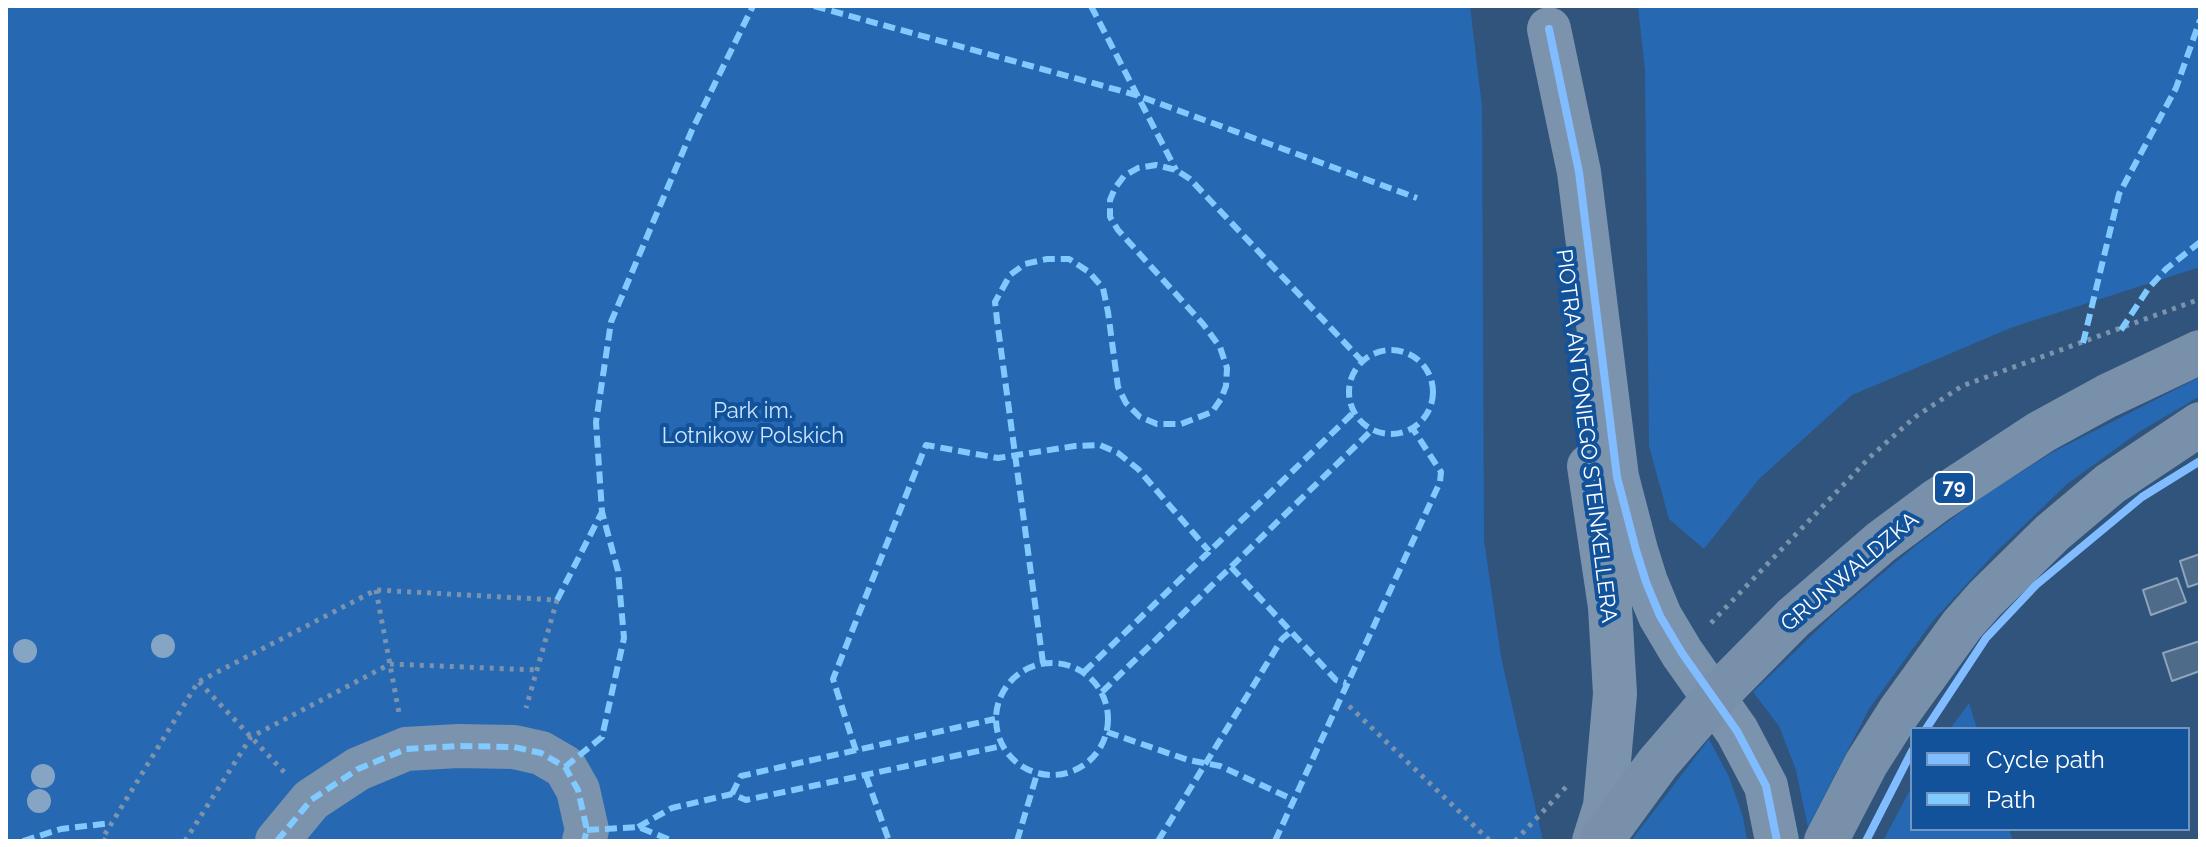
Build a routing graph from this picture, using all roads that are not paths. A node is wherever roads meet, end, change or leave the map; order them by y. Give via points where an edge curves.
1 (1548, 18) edge
2 (2200, 352) edge
3 (2200, 424) edge
4 (1714, 698) junction
5 (277, 841) edge
6 (584, 841) edge
7 (1594, 841) edge
8 (1601, 841) edge
9 (1777, 841) edge
10 (1826, 841) edge

1 - 4 street, PIOTRA ANTONIEGO STEINKELLERA via 1579,172 1617,477 1655,604
1 - 7 street, PIOTRA ANTONIEGO STEINKELLERA via 1553,177 1613,644 1611,756
2 - 4 main road, GRUNWALDZKA / 79 via 2041,432 1936,501 1793,618
3 - 10 main road via 2110,484 1985,599 1899,712
4 - 8 main road, GRUNWALDZKA / 79
4 - 9 street, PIOTRA ANTONIEGO STEINKELLERA via 1766,786
5 - 6 street via 311,800 358,769 406,749 458,746 514,747 541,753 565,767 578,790 587,830

